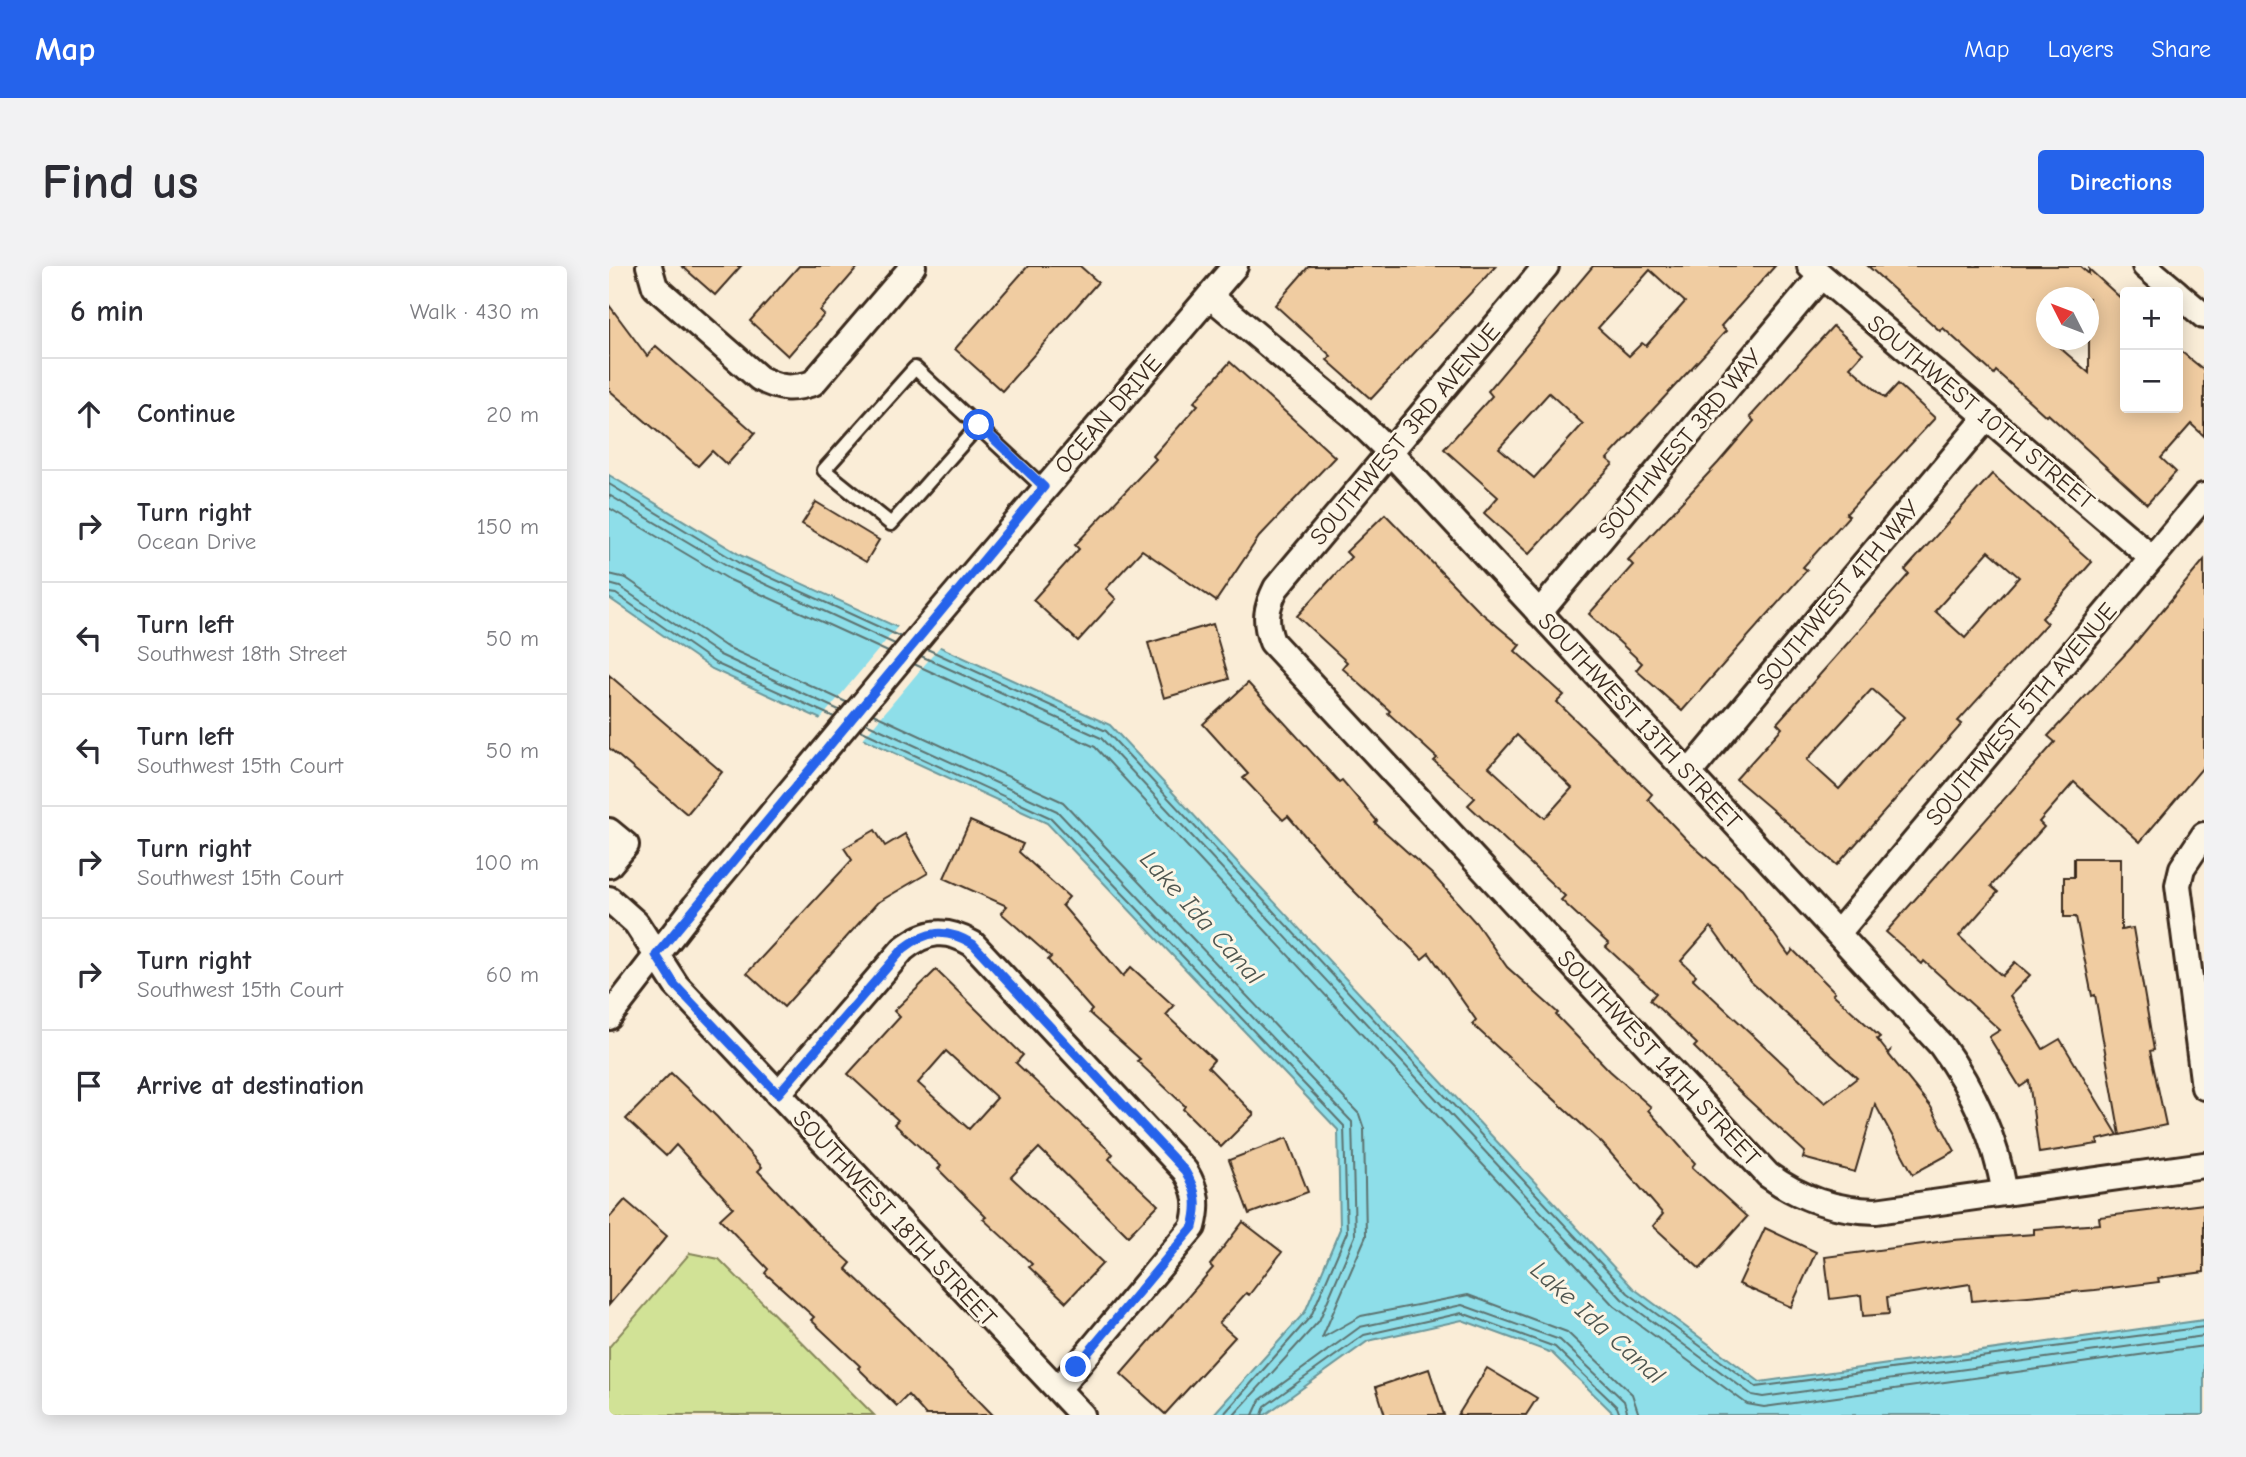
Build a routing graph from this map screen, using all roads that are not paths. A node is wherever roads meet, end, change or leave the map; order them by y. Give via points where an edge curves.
1 (649, 266) edge
2 (912, 266) edge
3 (1235, 266) edge
4 (1546, 266) edge
5 (2145, 266) edge
6 (1815, 271) edge
7 (2170, 287) edge
8 (1210, 296) junction
9 (2183, 298) edge
10 (2204, 316) edge
11 (1987, 417) junction
12 (979, 425) junction
13 (1390, 453) junction
14 (1044, 487) junction
15 (2204, 496) edge
16 (2152, 558) junction
17 (1268, 605) joint
18 (1539, 613) junction
19 (1689, 773) junction
20 (609, 831) edge
21 (2204, 835) edge
22 (609, 865) edge
23 (609, 899) edge
24 (1838, 933) junction
25 (656, 955) junction
26 (609, 1017) edge
27 (2204, 1087) edge
28 (778, 1094) junction
29 (2204, 1165) edge
30 (2005, 1193) junction
31 (1058, 1389) junction
32 (1082, 1415) edge

1 - 2 street via 655,287 759,379 776,388 795,389 813,383
3 - 8 street, OCEAN DRIVE
4 - 13 street, SOUTHWEST 3RD AVENUE
5 - 7 street
6 - 11 street, SOUTHWEST 10TH STREET
6 - 18 street, SOUTHWEST 3RD WAY
8 - 13 street, SOUTHWEST 13TH STREET via 1353,416
8 - 14 street, OCEAN DRIVE
9 - 10 street
11 - 16 street, SOUTHWEST 10TH STREET
11 - 19 street, SOUTHWEST 4TH WAY
12 - 12 lane via 915,368 824,470 891,524
12 - 14 lane
13 - 17 street, SOUTHWEST 3RD AVENUE via 1276,587
13 - 18 street, SOUTHWEST 13TH STREET
14 - 25 street, OCEAN DRIVE
15 - 16 street, SOUTHWEST 5TH AVENUE
16 - 24 street, SOUTHWEST 5TH AVENUE
17 - 30 street, SOUTHWEST 14TH STREET via 1266,624 1272,642 1768,1175 1819,1203 1857,1210
18 - 19 street, SOUTHWEST 13TH STREET
19 - 24 street, SOUTHWEST 13TH STREET
20 - 22 street via 626,845
21 - 27 street via 2182,867 2178,886
23 - 25 street, SOUTHWEST 18TH STREET via 636,923
24 - 30 street, SOUTHWEST 13TH STREET via 1941,1045 1966,1080 1986,1120
25 - 26 street, OCEAN DRIVE
25 - 28 street, SOUTHWEST 18TH STREET via 675,985
28 - 31 street, SOUTHWEST 18TH STREET
28 - 31 street via 918,937 956,934 973,944 1185,1171 1195,1189 1198,1208 1193,1227
29 - 30 street, SOUTHWEST 14TH STREET
31 - 32 street, SOUTHWEST 18TH STREET

